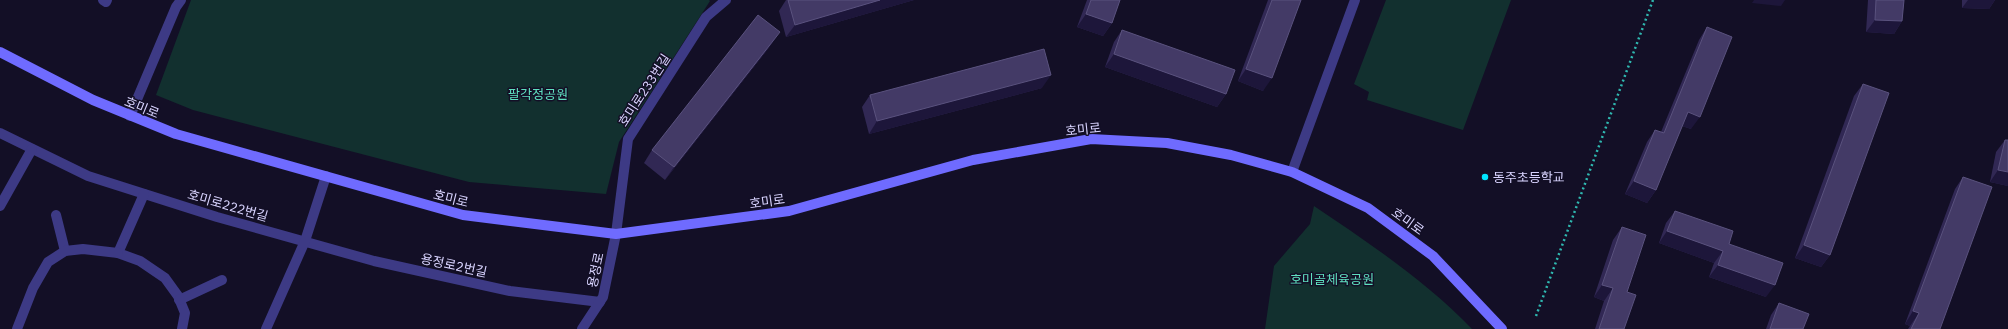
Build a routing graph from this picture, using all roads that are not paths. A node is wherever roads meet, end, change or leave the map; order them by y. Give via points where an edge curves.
1 (103, 0) edge
2 (106, 0) edge
3 (181, 0) edge
4 (726, 0) edge
5 (1355, 0) edge
6 (0, 52) edge
7 (130, 116) junction
8 (0, 133) edge
9 (32, 149) junction
10 (1292, 172) junction
11 (326, 176) junction
12 (144, 194) junction
13 (0, 206) edge
14 (56, 215) dead end
15 (616, 234) junction
16 (305, 241) junction
17 (65, 251) junction
18 (118, 253) junction
19 (222, 280) dead end
20 (179, 300) junction
21 (600, 302) junction
22 (17, 329) edge
23 (182, 329) edge
24 (268, 329) edge
25 (582, 329) edge
26 (1502, 329) edge

1 - 2 street
3 - 7 street
4 - 15 street, 호미로233번길 via 706,18 628,139
5 - 10 street
6 - 7 street, 호미로
7 - 11 street, 호미로 via 176,134
8 - 9 street, 호미로222번길
9 - 12 street, 호미로222번길 via 88,176
9 - 13 street
10 - 15 street, 호미로 via 1232,155 1167,143 1092,139 972,160 789,211
10 - 26 street, 호미로 via 1368,208 1433,256
11 - 15 street, 호미로 via 463,215
11 - 16 street
12 - 16 street, 호미로222번길
12 - 18 street
14 - 17 street
15 - 21 street, 용정로
16 - 21 street, 용정로2번길 via 374,261 448,278 510,290
16 - 24 street
17 - 18 street via 83,249
17 - 22 street via 48,262 33,288
18 - 20 street via 140,261 165,278
19 - 20 street
20 - 23 street via 185,313
21 - 25 street, 용정로

